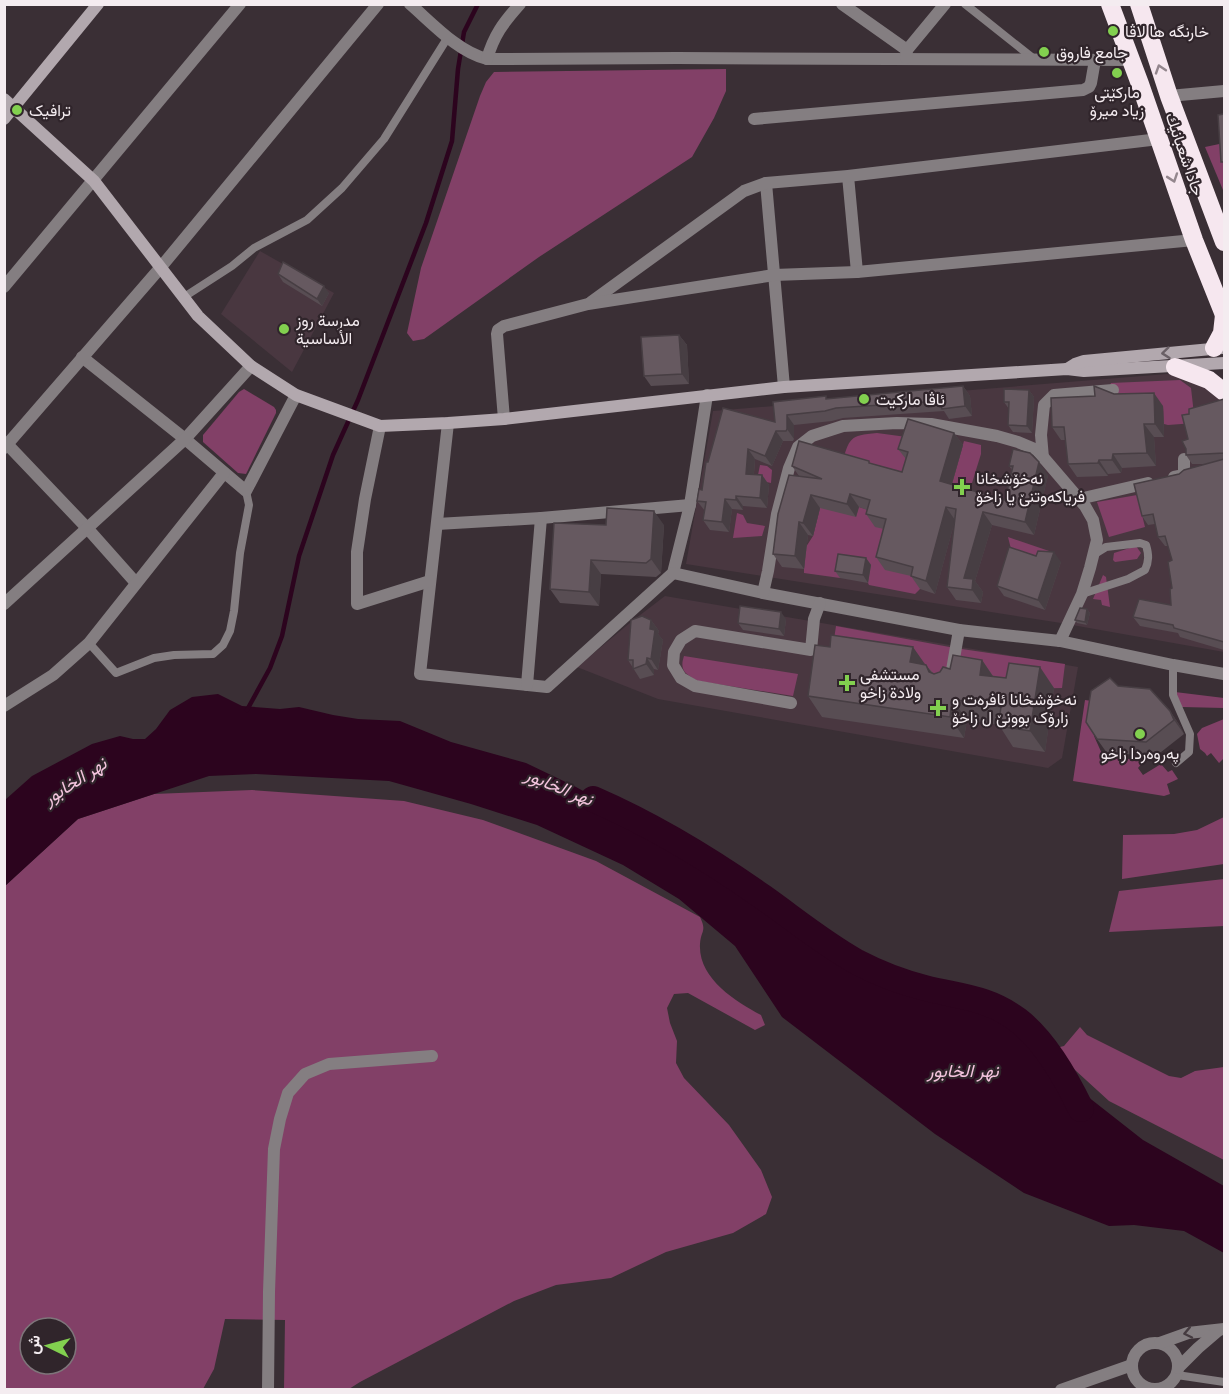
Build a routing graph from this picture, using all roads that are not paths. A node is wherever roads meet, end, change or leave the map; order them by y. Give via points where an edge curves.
1 (98, 4) edge
2 (240, 4) edge
3 (378, 4) edge
4 (410, 4) edge
5 (520, 4) edge
6 (842, 4) edge
7 (945, 4) edge
8 (965, 4) edge
9 (1139, 4) edge
10 (1108, 7) edge
11 (450, 39) junction
12 (907, 55) junction
13 (483, 58) junction
14 (1034, 59) junction
15 (1095, 60) junction
16 (1130, 60) junction
17 (1224, 91) edge
18 (1169, 96) junction
19 (9, 104) edge
20 (4, 119) edge
21 (753, 119) dead end
22 (1159, 139) junction
23 (848, 176) junction
24 (94, 181) junction
25 (766, 183) junction
26 (1194, 240) junction
27 (1224, 242) edge
28 (161, 267) junction
29 (856, 272) junction
30 (774, 275) junction
31 (4, 287) edge
32 (184, 297) junction
33 (588, 304) junction
34 (1224, 315) edge
35 (1221, 353) edge
36 (82, 357) junction
37 (251, 366) junction
38 (1175, 367) junction
39 (1067, 369) junction
40 (784, 387) junction
41 (1113, 390) dead end
42 (1224, 392) edge
43 (707, 395) junction
44 (302, 397) junction
45 (504, 419) junction
46 (448, 423) junction
47 (380, 426) junction
48 (185, 439) junction
49 (6, 446) edge
50 (1043, 458) junction
51 (1184, 459) edge
52 (224, 473) junction
53 (246, 491) junction
54 (1079, 499) junction
55 (690, 505) junction
56 (541, 518) junction
57 (437, 524) junction
58 (88, 529) junction
59 (1093, 555) junction
60 (673, 573) junction
61 (430, 581) junction
62 (136, 583) junction
63 (763, 593) junction
64 (1082, 594) junction
65 (819, 603) junction
66 (4, 604) edge
67 (958, 630) junction
68 (1060, 640) junction
69 (89, 643) junction
70 (1173, 665) junction
71 (1224, 674) edge
72 (951, 677) edge
73 (527, 685) junction
74 (790, 703) dead end
75 (4, 706) edge
76 (1176, 763) dead end
77 (432, 1056) dead end
78 (1222, 1330) edge
79 (1160, 1343) junction
80 (1132, 1365) junction
81 (1178, 1372) junction
82 (1224, 1382) edge
83 (268, 1389) edge
84 (1061, 1389) edge
85 (1162, 1389) edge

1 - 19 street
2 - 24 street
3 - 28 street
4 - 11 street
5 - 13 street via 503,23
6 - 12 street
7 - 12 street
8 - 14 lane
18 -> 9 highway, جادا شعبانيك
10 - 16 highway, جادا شعبانيك
11 - 13 street
11 - 32 lane via 384,139 342,188 307,220 254,248
12 - 13 street
12 - 14 street
14 - 15 street
15 - 16 street
15 - 21 street via 1091,83 1083,90
16 - 22 highway, جادا شعبانيك
17 - 18 street
18 - 27 highway, جادا شعبانيك
19 - 20 street
19 - 24 street
22 - 23 street
22 -> 26 highway, جادا شعبانيك
23 - 25 street
23 - 29 street
24 - 28 street
24 - 31 street
25 - 30 street
25 - 33 street via 744,191
26 - 29 street
26 - 34 highway, جادا شعبانيك
28 - 32 street
28 - 36 street
29 - 30 street
30 - 33 street
30 - 40 street
32 - 37 street via 198,316
33 - 45 street via 498,330
34 - 35 highway
35 - 38 street
35 -> 39 street via 1084,361
36 - 48 street
36 - 49 street
37 - 44 street
37 - 48 street
38 - 39 street
38 - 42 highway via 1209,380
39 - 40 street
40 - 43 street
41 - 50 street via 1054,395 1044,405
43 - 45 street
43 - 55 street
44 - 47 street
44 - 53 street
45 - 46 street
46 - 47 street
46 - 57 street
47 - 61 street via 357,552 357,604
48 - 52 street
48 - 58 street
49 - 58 street
50 - 54 street
50 - 63 street via 1037,450 1018,442 916,423 843,426 812,436 798,447 789,468
51 - 54 street via 1184,475
52 - 53 street
52 - 62 street
53 - 69 lane via 249,505 234,611 223,645 213,654 154,658 116,673
54 - 59 street via 1093,520 1097,540
55 - 56 street
55 - 60 street
56 - 57 street
56 - 73 street
57 - 61 street
58 - 62 street
58 - 66 street
59 - 64 street
59 - 64 lane via 1106,547 1140,543 1146,545 1149,563 1145,570 1128,579
60 - 63 street
60 - 73 street via 547,687
61 - 73 street via 420,674
62 - 69 street
63 - 65 street
64 - 68 street
65 - 67 street
65 - 74 street via 811,650 695,631 681,640 674,652 673,665 681,678 695,686
67 - 68 street
67 - 72 street
68 - 70 street
69 - 75 street via 54,675
70 - 71 street
70 - 76 lane via 1173,695 1190,734 1189,752
77 - 83 street via 328,1064 305,1074 288,1093 274,1149
78 -> 79 street via 1188,1333
78 - 81 street via 1198,1348
79 - 80 street via 1144,1345 1133,1357
79 - 81 street via 1176,1355
80 - 84 street
80 - 85 street via 1141,1384
81 - 82 lane
81 - 85 street

